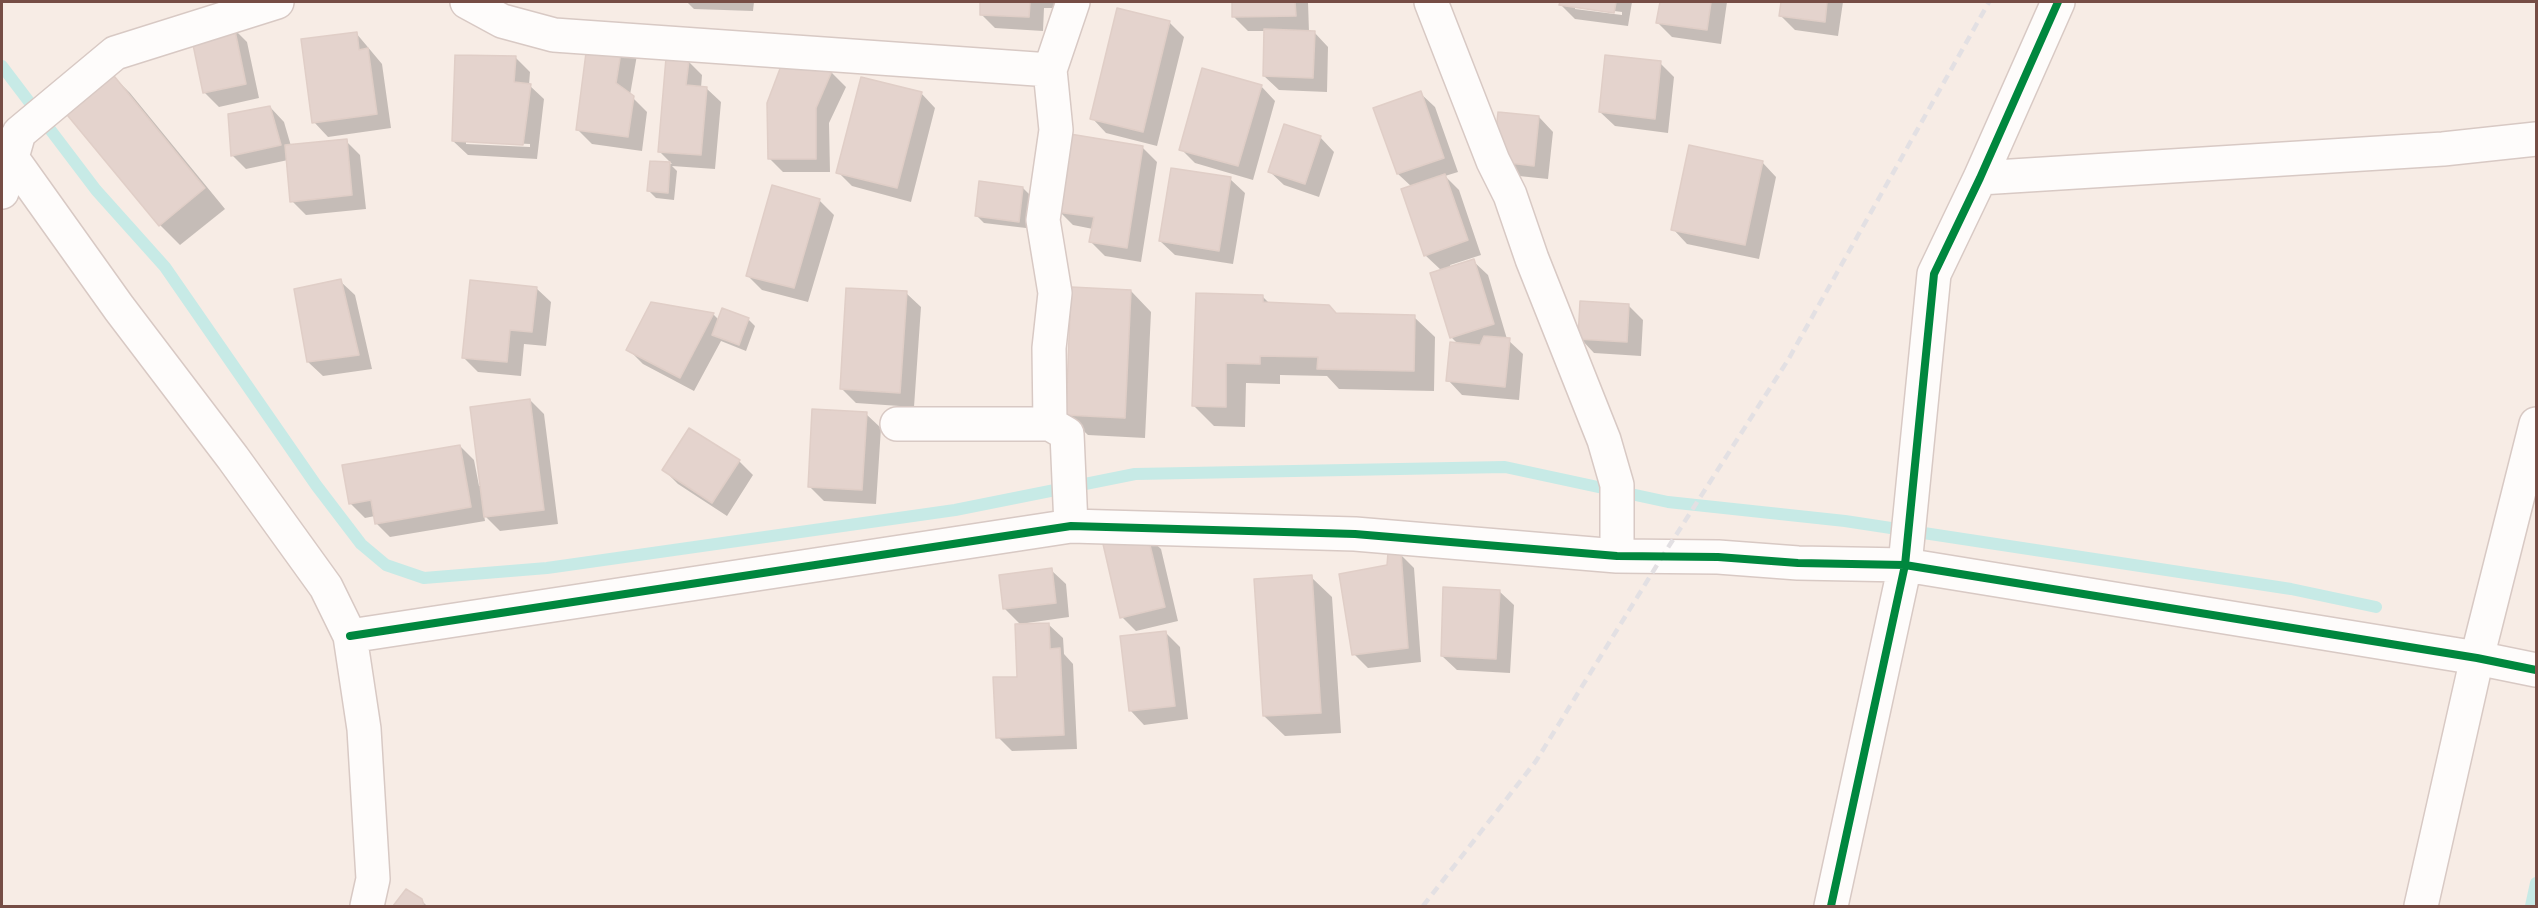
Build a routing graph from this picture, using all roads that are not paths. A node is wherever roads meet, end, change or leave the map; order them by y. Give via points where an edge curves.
1 (277, 2) edge
2 (467, 2) edge
3 (1073, 2) edge
4 (1431, 2) edge
5 (2058, 2) edge
6 (1050, 70) junction
7 (2536, 139) edge
8 (7, 151) edge
9 (1980, 178) junction
10 (2, 192) edge
11 (897, 424) dead end
12 (1050, 424) junction
13 (2536, 424) edge
14 (1071, 526) junction
15 (1617, 556) junction
16 (1905, 565) junction
17 (350, 636) junction
18 (2477, 658) junction
19 (2536, 670) edge
20 (367, 906) edge
21 (1831, 906) edge
22 (2421, 906) edge

1 - 8 street via 115,53 19,133
2 - 6 street via 502,21 554,34
3 - 6 street
4 - 15 street via 1604,440 1617,485
5 - 9 street
6 - 12 street via 1056,130 1043,220 1055,293 1049,348
7 - 9 street via 2443,149
8 - 10 street
8 - 17 street via 326,587
9 - 16 street via 1934,274
11 - 12 street
12 - 14 street via 1067,434
13 - 18 street
14 - 15 street via 1355,534
14 - 17 street
15 - 16 street
16 - 18 street
16 - 21 street
17 - 20 street via 364,729 373,879
18 - 19 street
18 - 22 street

